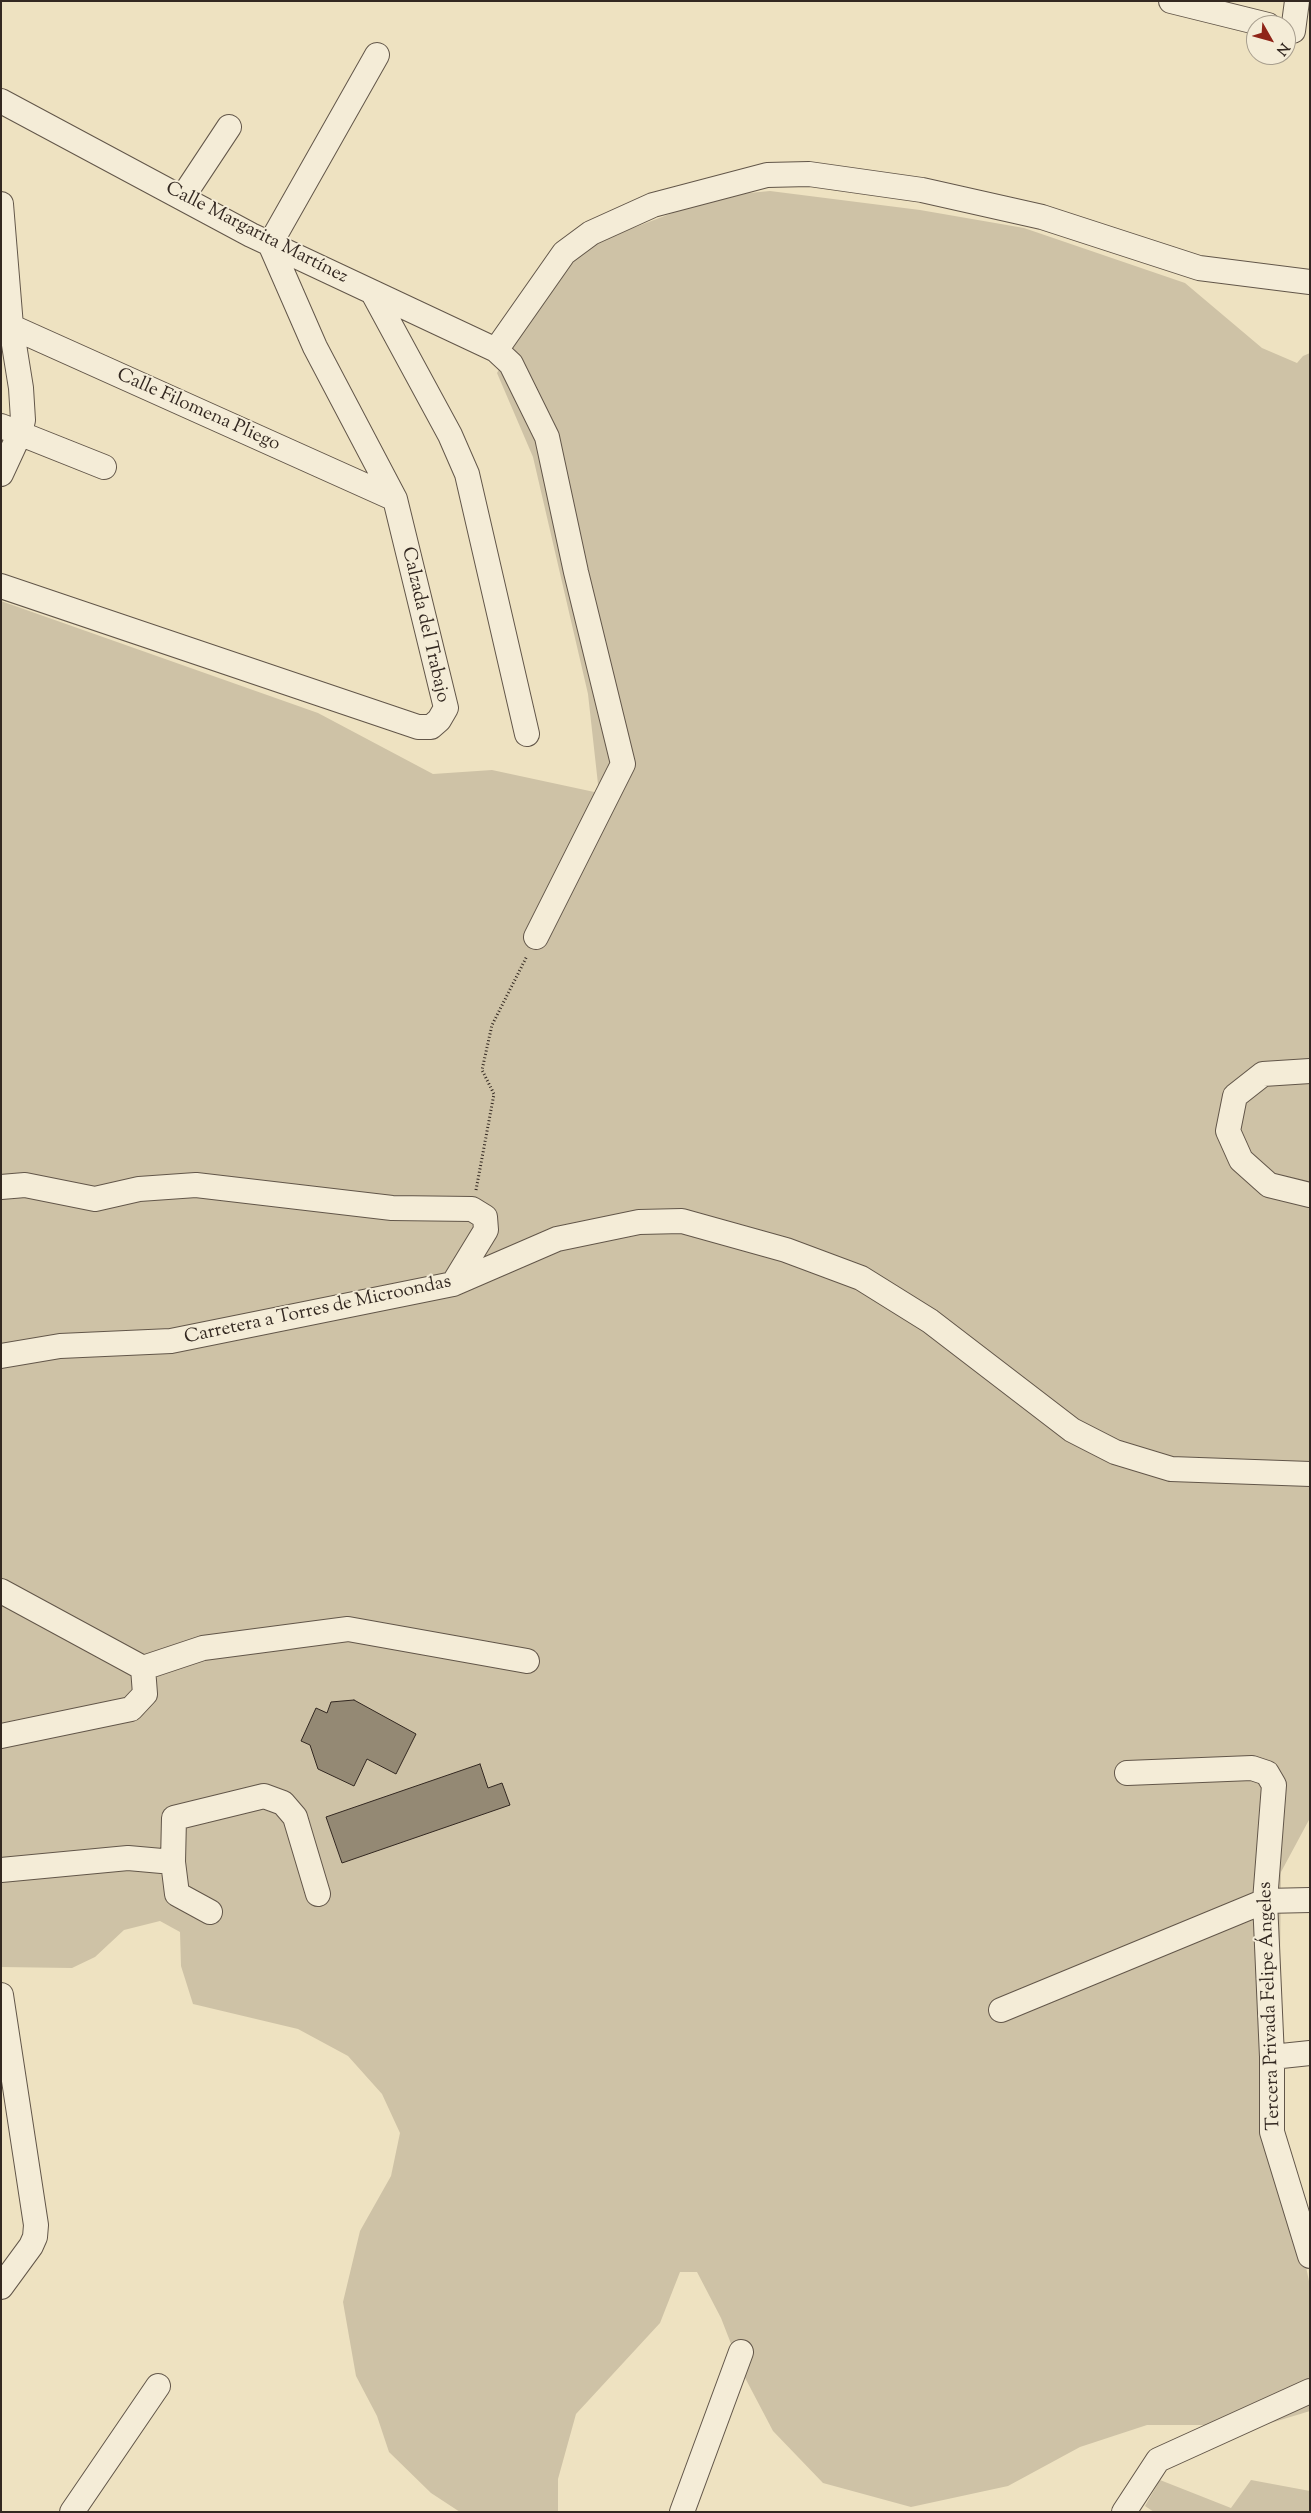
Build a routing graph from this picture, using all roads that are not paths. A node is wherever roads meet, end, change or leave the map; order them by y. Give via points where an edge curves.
1 (1171, 1) edge
2 (1297, 1) edge
3 (1246, 20) edge
4 (1296, 32) edge
5 (377, 55) dead end
6 (1, 101) edge
7 (230, 127) dead end
8 (182, 198) junction
9 (1, 204) edge
10 (270, 244) junction
11 (1310, 282) edge
12 (374, 293) junction
13 (6, 324) edge
14 (504, 357) junction
15 (11, 429) edge
16 (104, 467) dead end
17 (1, 474) edge
18 (395, 499) junction
19 (1, 586) edge
20 (527, 734) dead end
21 (536, 937) road end
22 (1310, 1071) edge
23 (1, 1187) edge
24 (1310, 1195) edge
25 (454, 1284) junction
26 (1, 1356) edge
27 (1310, 1474) edge
28 (1, 1591) edge
29 (527, 1661) dead end
30 (143, 1668) junction
31 (1, 1736) edge
32 (1127, 1773) dead end
33 (172, 1862) junction
34 (1, 1870) edge
35 (318, 1894) dead end
36 (1310, 1900) edge
37 (1264, 1902) junction
38 (210, 1912) dead end
39 (1, 1995) edge
40 (1001, 2010) dead end
41 (1310, 2052) edge
42 (1272, 2057) junction
43 (1310, 2256) edge
44 (1, 2287) edge
45 (741, 2352) dead end
46 (158, 2386) dead end
47 (1310, 2391) edge
48 (72, 2512) edge
49 (682, 2512) edge
50 (1124, 2512) edge

1 - 3 street
2 - 4 street
5 - 10 street
6 - 8 street, Calle Margarita Martínez
7 - 8 street
8 - 10 street, Calle Margarita Martínez
9 - 13 street
10 - 12 street, Calle Margarita Martínez
10 - 18 street, Calzada del Trabajo via 315,347
11 - 14 street via 1199,268 1042,217 922,190 809,174 768,175 653,205 592,232 564,253
12 - 14 street, Calle Margarita Martínez
12 - 20 street via 450,435 467,474
13 - 15 street via 21,388 23,420
13 - 18 street, Calle Filomena Pliego
14 - 21 street via 547,437 623,764
15 - 16 street
15 - 17 street
18 - 19 street, Calzada del Trabajo via 446,708 431,727 418,727
22 - 24 street via 1263,1074 1235,1096 1228,1131 1241,1160 1270,1185
23 - 25 street via 25,1185 95,1199 139,1189 196,1185 392,1208 472,1209 485,1217 486,1230
25 - 26 street, Carretera a Torres de Microondas via 171,1341 60,1346
25 - 27 street, Carretera a Torres de Microondas via 557,1239 640,1222 682,1221 786,1250 861,1278 930,1321 1072,1430 1115,1452 1171,1469
28 - 30 street
29 - 30 street via 348,1629 203,1648
30 - 31 street via 145,1694 131,1709
32 - 37 street, Tercera Privada Felipe Ángeles via 1252,1768 1267,1773 1274,1785
33 - 34 street via 128,1858
33 - 35 street via 174,1818 264,1796 283,1803 295,1817
33 - 38 street via 177,1894
36 - 37 street
37 - 40 street
37 - 42 street, Tercera Privada Felipe Ángeles
39 - 44 street via 36,2225 31,2246
41 - 42 street
42 - 43 street, Tercera Privada Felipe Ángeles via 1272,2132
45 - 49 street
46 - 48 street
47 - 50 street via 1158,2460

